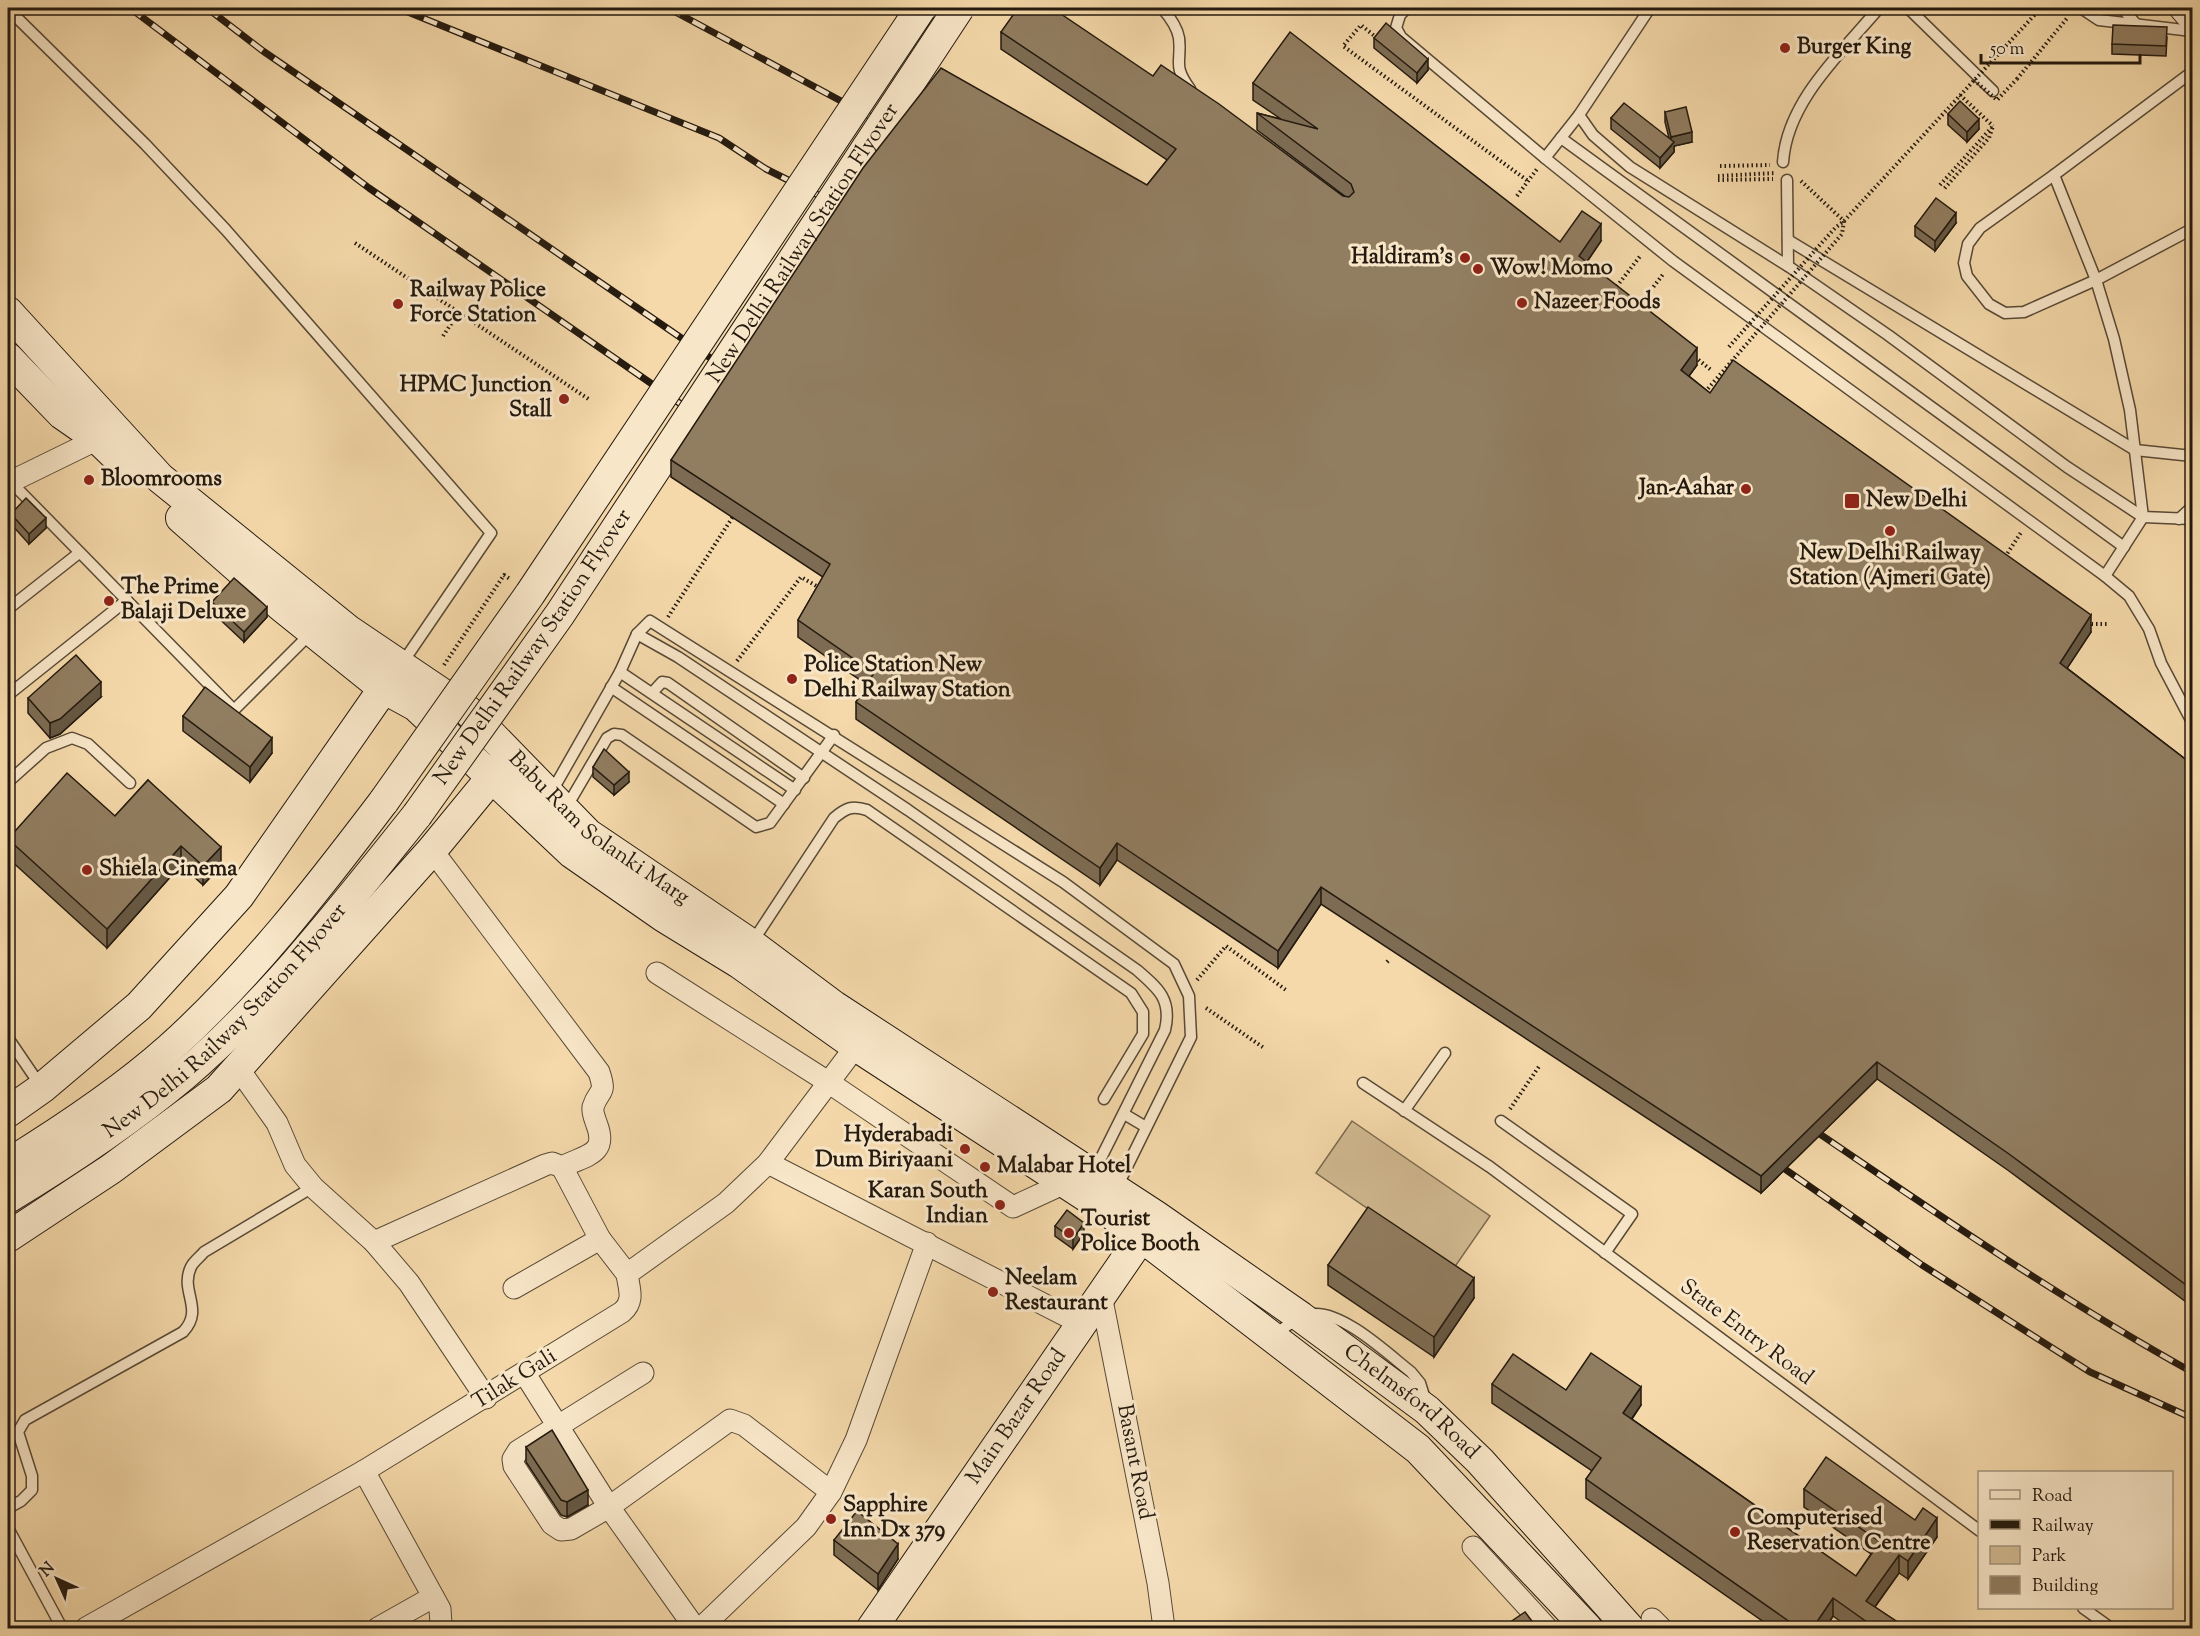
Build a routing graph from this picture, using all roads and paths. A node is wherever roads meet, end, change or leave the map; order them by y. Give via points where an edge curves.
1 (921, 8) edge
2 (959, 8) edge
3 (1162, 8) edge
4 (1407, 8) edge
5 (1650, 8) edge
6 (1879, 8) edge
7 (1908, 8) edge
8 (2041, 8) edge
9 (2081, 8) edge
10 (2122, 8) edge
11 (2185, 8) edge
12 (8, 9) edge
13 (2069, 16) dead end
14 (2193, 16) edge
15 (2136, 24) junction
16 (2193, 31) edge
17 (1380, 40) edge
18 (2193, 72) edge
19 (1974, 81) junction
20 (1993, 91) dead end
21 (1960, 95) junction
22 (1199, 96) edge
23 (1579, 115) junction
24 (1561, 138) junction
25 (1545, 158) junction
26 (1780, 163) joint
27 (1720, 166) dead end
28 (2054, 175) junction
29 (1785, 177) junction
30 (1718, 178) dead end
31 (1528, 181) junction
32 (1942, 187) dead end
33 (1517, 196) dead end
34 (1844, 221) junction
35 (2193, 229) edge
36 (1788, 240) junction
37 (355, 243) dead end
38 (1650, 243) junction
39 (1673, 261) junction
40 (1788, 266) junction
41 (2096, 280) junction
42 (1648, 294) dead end
43 (1622, 298) edge
44 (8, 312) edge
45 (459, 312) junction
46 (442, 336) dead end
47 (1727, 349) dead end
48 (1693, 356) edge
49 (8, 357) edge
50 (1711, 370) dead end
51 (590, 400) dead end
52 (1698, 400) edge
53 (105, 433) junction
54 (2135, 450) junction
55 (2193, 456) edge
56 (8, 481) edge
57 (2193, 507) edge
58 (736, 512) edge
59 (2143, 517) junction
60 (2179, 519) junction
61 (2193, 519) edge
62 (2124, 547) junction
63 (2006, 551) edge
64 (79, 553) junction
65 (2004, 560) edge
66 (2105, 576) junction
67 (825, 591) edge
68 (127, 600) junction
69 (8, 609) edge
70 (2084, 618) edge
71 (2109, 624) dead end
72 (661, 628) junction
73 (312, 631) junction
74 (637, 634) junction
75 (401, 665) junction
76 (730, 670) junction
77 (620, 672) junction
78 (611, 687) junction
79 (383, 688) junction
80 (652, 693) junction
81 (8, 695) edge
82 (2193, 722) edge
83 (834, 735) junction
84 (822, 753) junction
85 (501, 766) junction
86 (804, 778) junction
87 (8, 782) edge
88 (130, 783) dead end
89 (795, 790) junction
90 (784, 804) junction
91 (546, 808) junction
92 (432, 850) junction
93 (751, 944) junction
94 (657, 973) dead end
95 (1195, 983) dead end
96 (1286, 990) dead end
97 (1201, 1005) dead end
98 (8, 1038) edge
99 (856, 1046) junction
100 (1264, 1048) dead end
101 (1445, 1053) dead end
102 (1540, 1065) dead end
103 (238, 1068) junction
104 (828, 1082) junction
105 (1363, 1083) dead end
106 (42, 1088) junction
107 (1104, 1099) dead end
108 (1404, 1111) junction
109 (8, 1112) edge
110 (1124, 1114) junction
111 (1501, 1121) joint
112 (1146, 1127) junction
113 (768, 1163) junction
114 (8, 1164) edge
115 (562, 1167) junction
116 (313, 1187) junction
117 (1094, 1189) junction
118 (8, 1198) edge
119 (1149, 1226) junction
120 (8, 1237) edge
121 (600, 1239) junction
122 (374, 1242) junction
123 (927, 1243) junction
124 (1605, 1253) junction
125 (627, 1274) junction
126 (514, 1288) dead end
127 (1101, 1295) junction
128 (1301, 1317) junction
129 (1082, 1324) junction
130 (1271, 1337) junction
131 (643, 1373) dead end
132 (525, 1374) junction
133 (486, 1398) junction
134 (560, 1427) junction
135 (364, 1471) junction
136 (831, 1492) junction
137 (609, 1507) junction
138 (8, 1508) edge
139 (8, 1528) edge
140 (1978, 1530) edge
141 (1473, 1547) dead end
142 (433, 1597) junction
143 (2084, 1609) edge
144 (1647, 1625) edge
145 (62, 1629) edge
146 (86, 1629) edge
147 (378, 1629) edge
148 (438, 1629) edge
149 (694, 1629) edge
150 (701, 1629) edge
151 (872, 1629) edge
152 (1164, 1629) edge
153 (1547, 1629) edge
154 (1587, 1629) edge
155 (2111, 1629) edge

1 - 114 main road, New Delhi Railway Station Flyover, bridge via 530,594 384,801 298,914 169,1048 63,1130
2 - 118 main road, New Delhi Railway Station Flyover, bridge via 560,614 417,815 326,929 257,1004 183,1075 82,1153
3 - 22 lane via 1175,25 1179,39 1179,74
4 - 25 lane via 1396,28 1401,37
5 - 23 lane
6 - 26 lane via 1839,52 1803,103 1785,140
7 - 20 lane
8 - 19 path, bridge
9 - 15 lane via 2099,20
10 - 15 lane
11 - 14 main road
12 - 75 lane via 226,230 491,532
13 - 19 path, bridge via 1996,100
15 - 16 lane
17 - 31 path via 1360,25 1343,46
18 - 28 lane
19 - 21 path, bridge
21 - 32 path via 1993,126
21 - 34 path, bridge
23 - 24 lane
23 - 40 lane via 1593,135 1630,168
24 - 25 lane
24 - 62 lane
25 - 31 path
25 - 38 lane
26 - 27 path
28 - 41 lane
28 - 41 lane via 1980,228 1968,244 1964,263 1967,276 1989,304 2005,314 2024,312
29 - 30 path
29 - 34 path
29 - 36 lane
31 - 33 path
34 - 47 path, bridge
34 - 52 path, bridge via 1842,234
35 - 41 lane
36 - 40 lane
36 - 54 lane
37 - 45 path
38 - 39 lane
38 - 43 path via 1613,291
39 - 42 path
39 - 66 lane
40 - 59 lane via 2067,467
41 - 54 lane via 2114,339
44 - 53 main road, Babu Ram Solanki Marg
45 - 46 path
45 - 51 path
48 - 50 path
49 - 53 main road, Babu Ram Solanki Marg via 62,414
53 - 56 street
53 - 73 main road, Babu Ram Solanki Marg via 168,507
53 - 75 main road, Babu Ram Solanki Marg via 133,451 183,498 348,630
54 - 55 lane
54 - 59 lane
56 - 64 lane
57 - 60 lane
58 - 72 path
59 - 60 lane
59 - 62 lane
60 - 61 lane
62 - 66 lane
63 - 65 path
64 - 68 lane
64 - 69 lane
66 - 82 lane via 2129,596 2149,629 2161,663
67 - 76 path via 801,577
68 - 73 lane via 234,710
68 - 81 lane
70 - 71 path via 2092,624
72 - 74 lane via 650,621
72 - 76 lane
73 - 79 main road, Babu Ram Solanki Marg
74 - 77 lane
74 - 84 lane
75 - 79 main road
75 - 85 main road, Babu Ram Solanki Marg via 468,711
76 - 83 lane
77 - 78 lane
77 - 80 lane
78 - 90 lane
78 - 91 lane
79 - 85 main road, Babu Ram Solanki Marg via 416,706
79 - 106 main road via 239,896 139,1006
80 - 86 lane via 663,682 668,683
80 - 89 lane
83 - 84 lane
83 - 112 lane via 1063,882 1173,964 1189,996 1191,1037
84 - 86 lane
84 - 110 lane via 1154,985 1169,1015
85 - 91 main road, Babu Ram Solanki Marg
85 - 92 main road
86 - 89 lane
87 - 88 lane via 46,748 72,738 88,744
89 - 90 lane
90 - 91 lane via 770,823 756,827 622,735 614,734
91 - 93 main road, Babu Ram Solanki Marg
91 - 99 main road, Babu Ram Solanki Marg via 572,853
92 - 103 main road
92 - 115 street via 599,1072 602,1094 593,1113 602,1139 600,1146
93 - 107 lane via 834,818 855,806 867,810 1131,993 1143,1012 1143,1034
93 - 117 main road, Babu Ram Solanki Marg
94 - 104 street
95 - 96 path via 1226,946
97 - 100 path
98 - 106 lane
99 - 104 street
99 - 117 main road, Babu Ram Solanki Marg
101 - 108 lane
102 - 111 path
103 - 116 street via 262,1098 295,1165
103 - 120 main road via 219,1089 111,1169
104 - 113 street
104 - 117 street via 1013,1207
105 - 108 lane, State Entry Road
106 - 109 main road
108 - 124 lane, State Entry Road via 1490,1167
110 - 112 lane
110 - 117 lane
111 - 124 lane via 1632,1214
112 - 117 lane
113 - 123 street
113 - 125 street via 726,1203
115 - 121 street
115 - 122 street via 545,1165
116 - 122 street
116 - 138 lane via 204,1252 191,1267 188,1282 194,1312 191,1324 183,1332 25,1420 18,1432 32,1476 32,1490
117 - 119 main road, Babu Ram Solanki Marg
119 - 127 main road, Main Bazar Road
119 - 128 main road, Chelmsford Road
119 - 130 main road, Chelmsford Road
121 - 125 street
121 - 126 street
122 - 133 street via 409,1283
123 - 129 street
123 - 136 street via 856,1440
124 - 140 lane, State Entry Road
125 - 132 street, Tilak Gali via 629,1306
127 - 129 main road, Main Bazar Road
127 - 152 street, Basant Road
128 - 130 lane
128 - 144 main road, Chelmsford Road via 1480,1461
129 - 151 main road, Main Bazar Road
130 - 154 main road, Chelmsford Road via 1419,1444
131 - 134 street
132 - 133 street, Tilak Gali
132 - 134 street
133 - 135 street, Tilak Gali
134 - 137 street
134 - 137 street via 518,1451 514,1466 552,1524 561,1530 571,1530
135 - 142 street
135 - 146 street, Tilak Gali
136 - 137 street via 744,1425 730,1420
136 - 150 street via 806,1527
137 - 149 street
139 - 145 lane
141 - 153 street
142 - 147 street
142 - 148 street via 440,1609
143 - 155 lane

